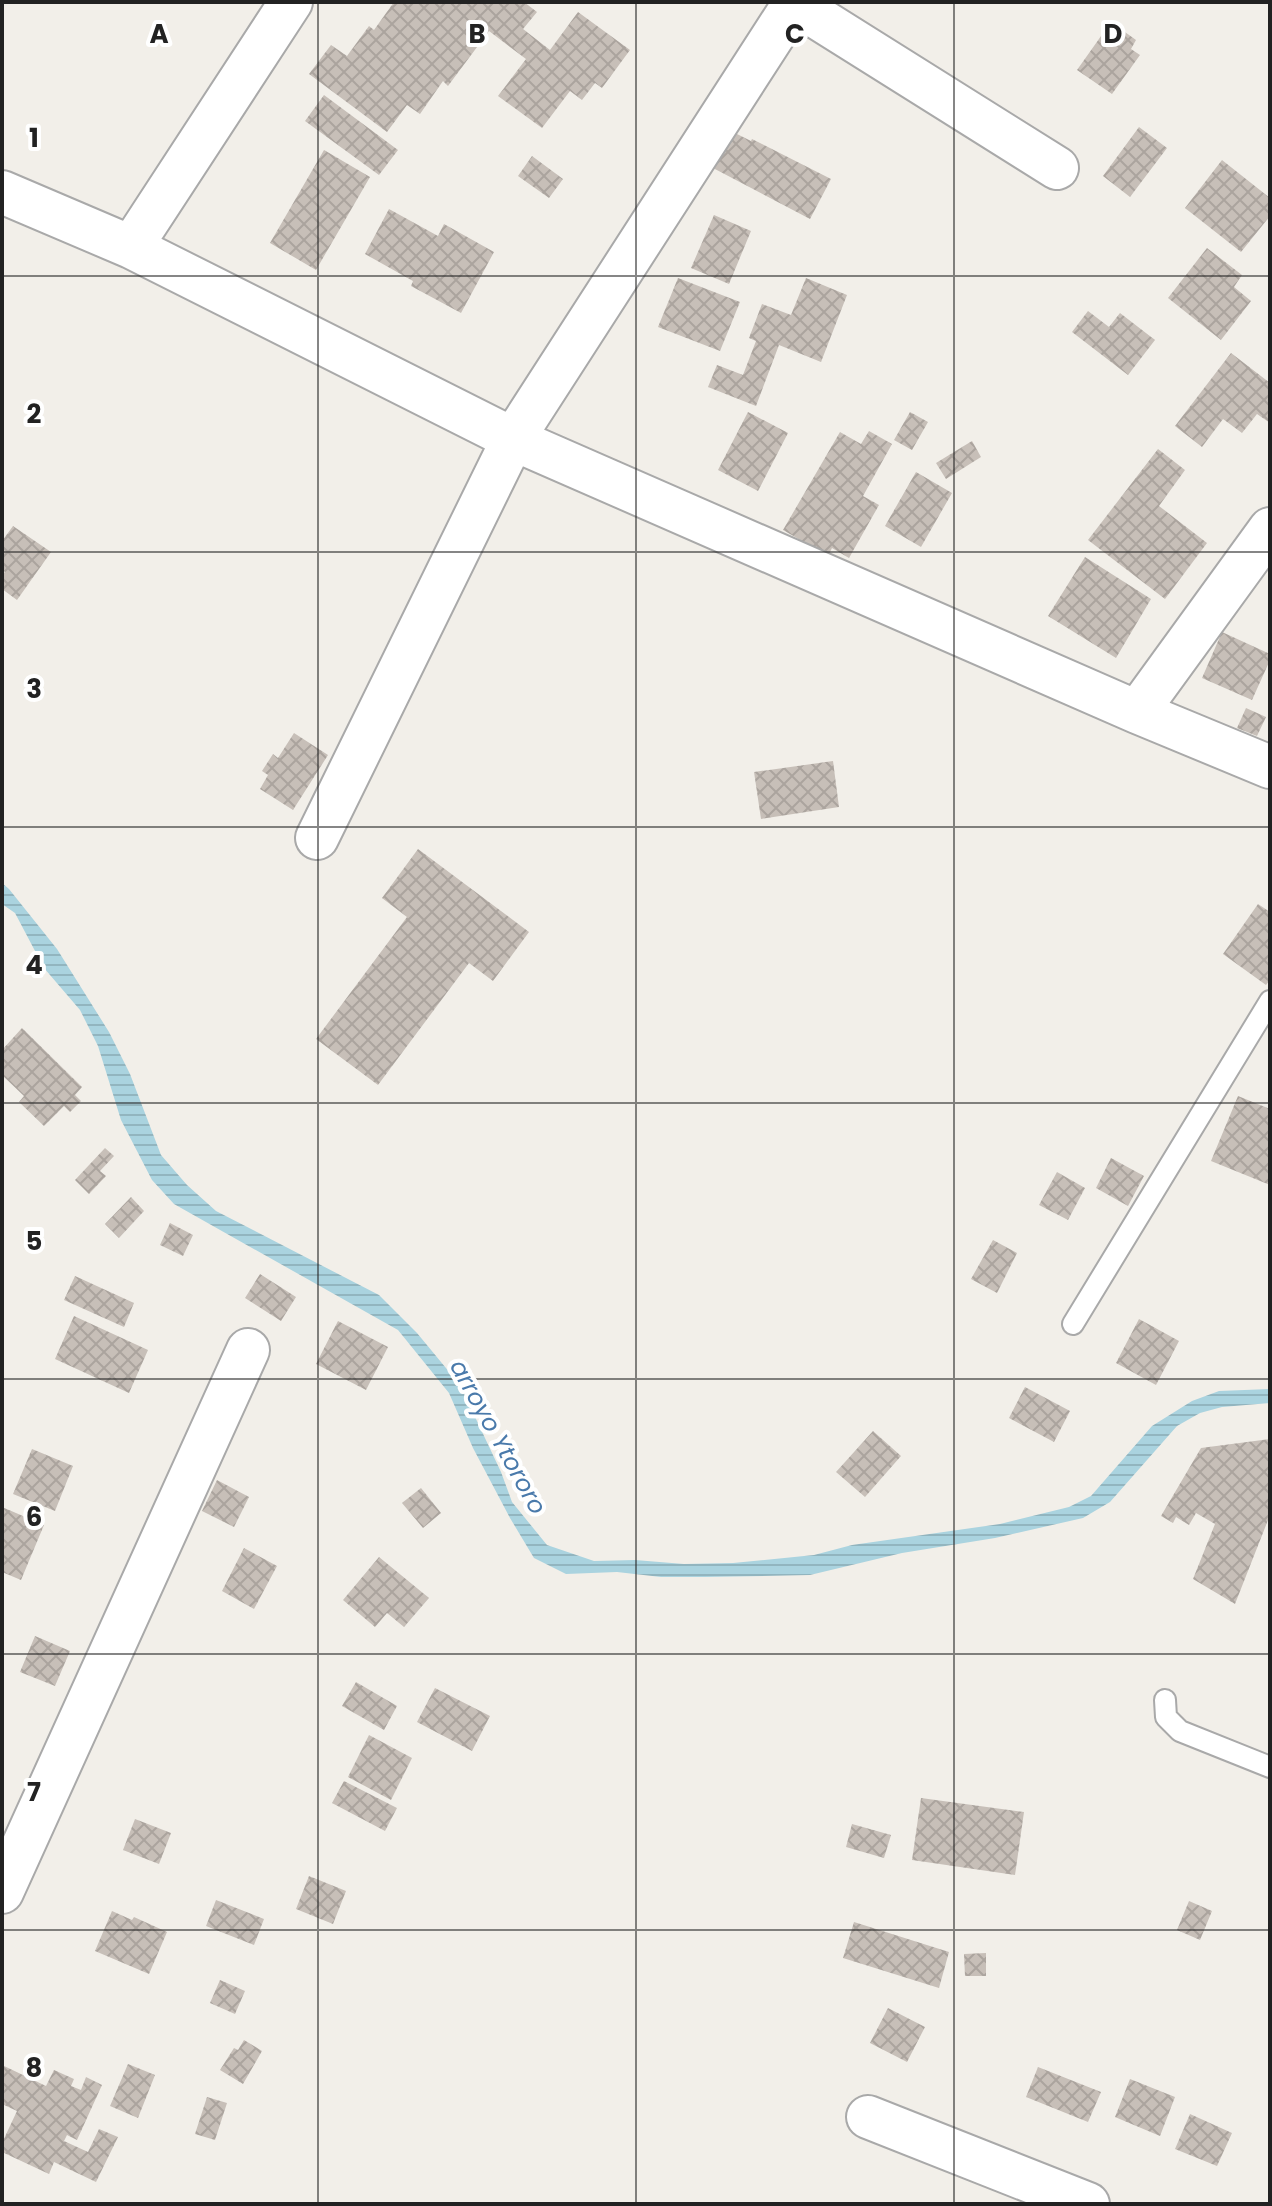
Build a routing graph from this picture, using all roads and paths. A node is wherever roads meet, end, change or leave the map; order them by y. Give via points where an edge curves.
1 (291, 2) edge
2 (795, 3) edge
3 (1057, 168) dead end
4 (2, 192) edge
5 (131, 247) junction
6 (513, 439) junction
7 (1270, 529) edge
8 (1137, 712) junction
9 (1270, 767) edge
10 (317, 838) dead end
11 (1270, 1001) edge
12 (1073, 1324) dead end
13 (248, 1350) dead end
14 (1165, 1700) dead end
15 (1270, 1767) edge
16 (2, 1892) edge
17 (868, 2117) dead end
18 (1088, 2204) edge

1 - 5 street
2 - 3 street
2 - 6 street
4 - 5 street
5 - 6 street
6 - 8 street
6 - 10 street
7 - 8 street
8 - 9 street
11 - 12 lane
13 - 16 street
14 - 15 lane via 1166,1717 1180,1731
17 - 18 street

